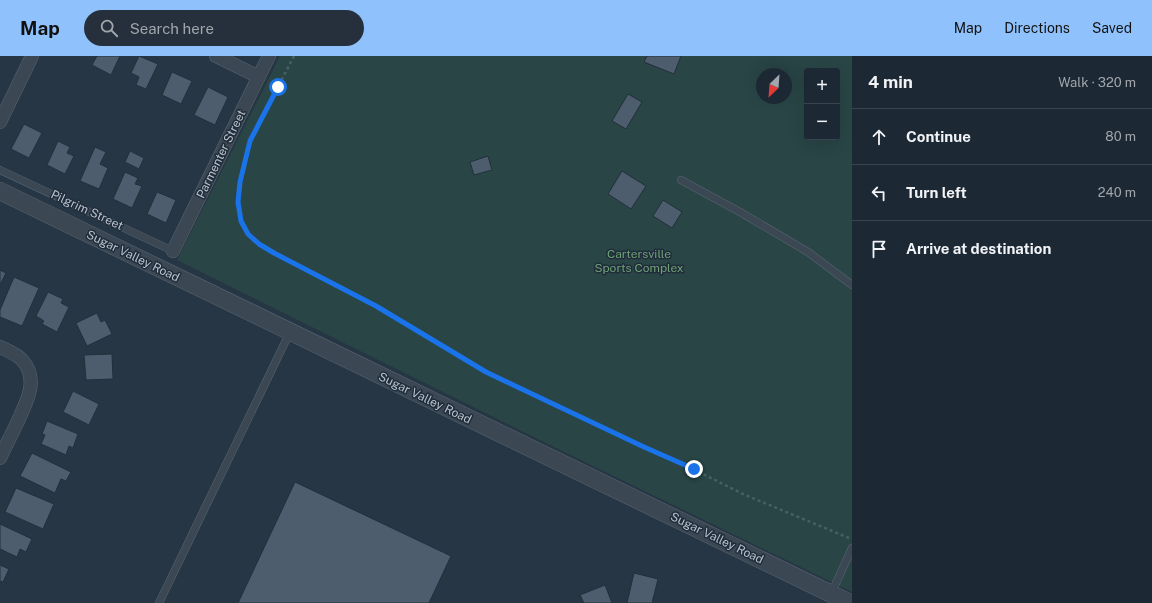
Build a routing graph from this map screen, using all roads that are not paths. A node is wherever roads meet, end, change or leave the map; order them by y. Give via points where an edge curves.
1 (32, 56) edge
2 (216, 56) edge
3 (269, 56) edge
4 (259, 77) junction
5 (0, 122) edge
6 (0, 170) edge
7 (681, 180) dead end
8 (0, 191) edge
9 (173, 251) joint
10 (852, 285) edge
11 (290, 332) junction
12 (0, 347) edge
13 (0, 458) edge
14 (852, 548) edge
15 (831, 594) junction
16 (159, 603) edge
17 (850, 603) edge

1 - 5 street
2 - 4 street
3 - 4 street, Parmenter Street
4 - 9 street, Parmenter Street
6 - 9 lane, Pilgrim Street
7 - 10 lane via 808,252
8 - 11 street, Sugar Valley Road
11 - 15 street, Sugar Valley Road
11 - 16 lane
12 - 13 street via 24,361 31,382 29,398
14 - 15 lane
15 - 17 street, Sugar Valley Road

